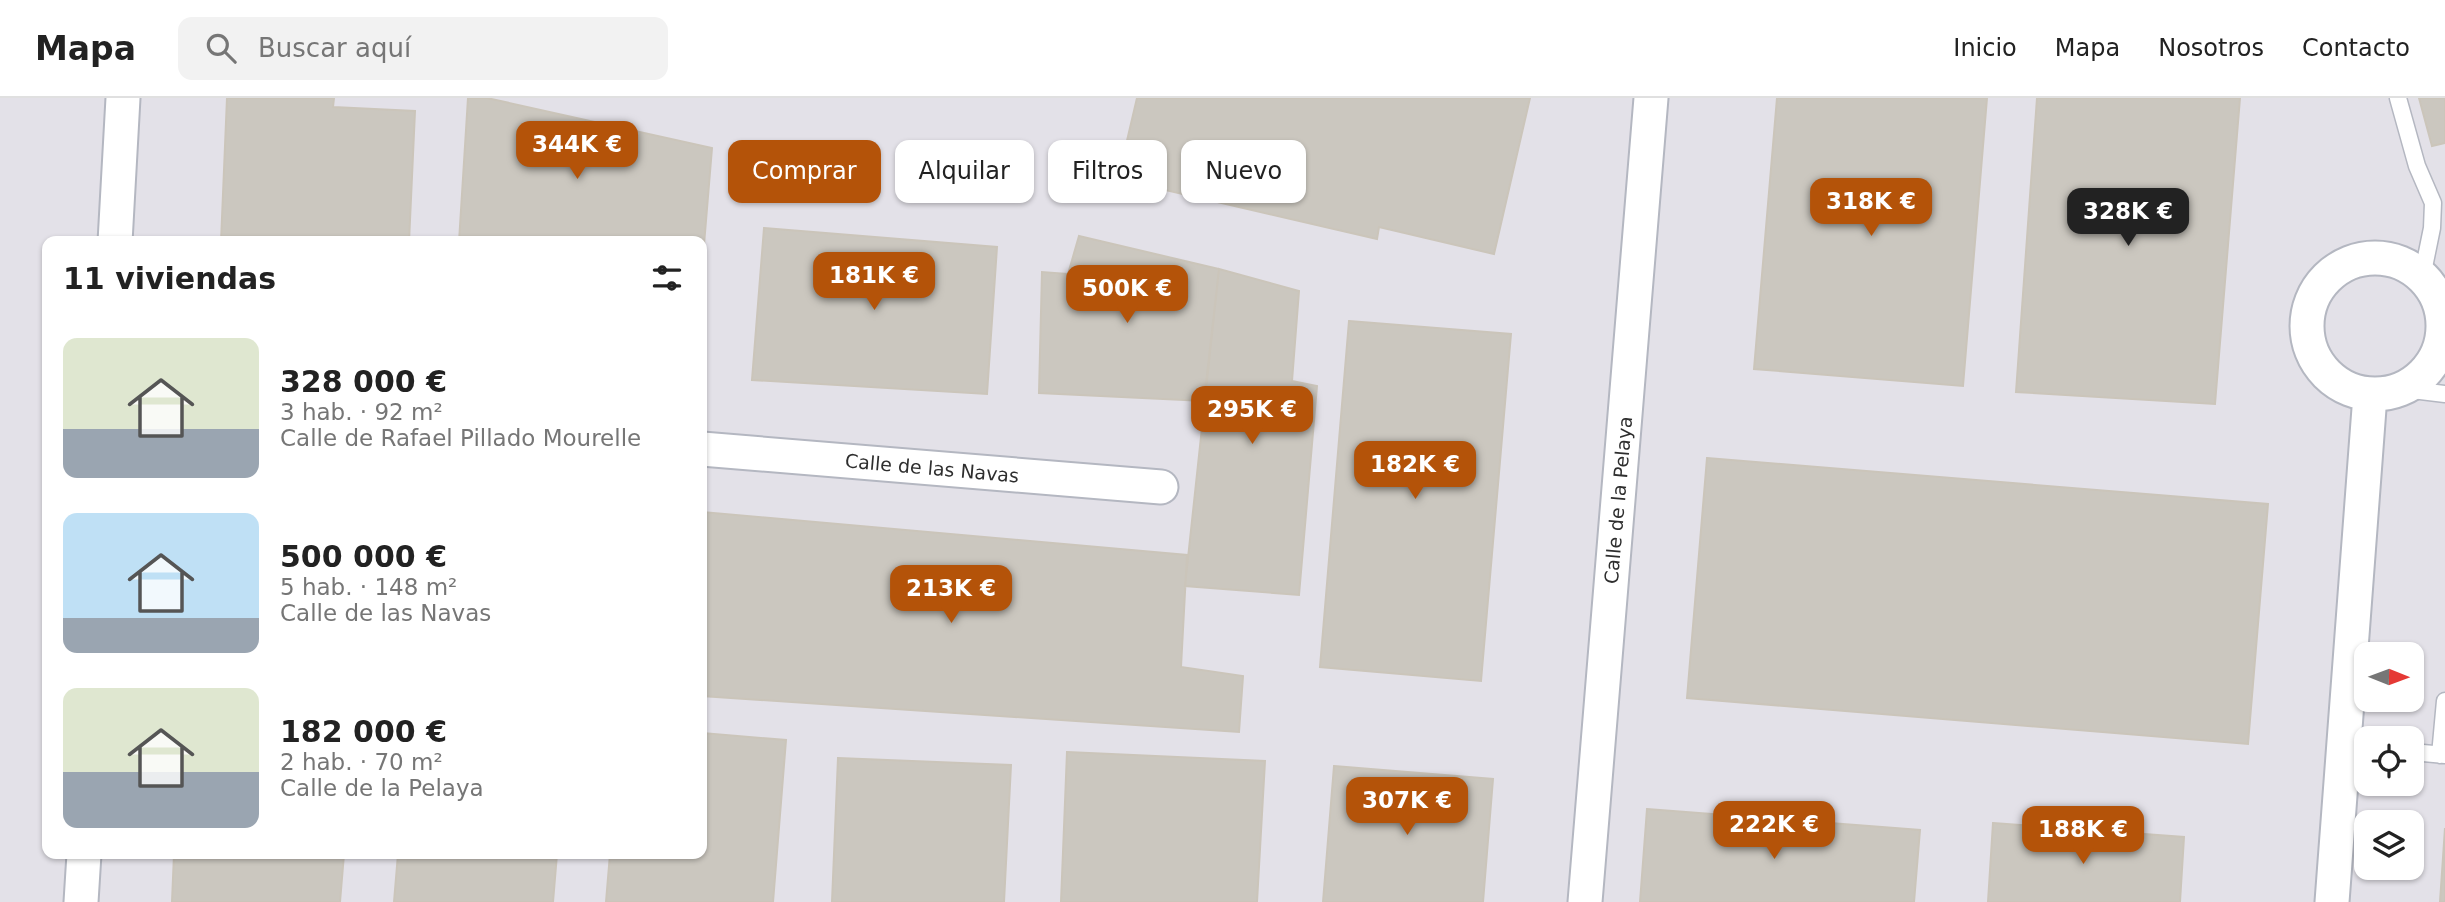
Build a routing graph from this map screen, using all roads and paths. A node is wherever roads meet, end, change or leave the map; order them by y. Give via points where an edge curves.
1 (123, 98) edge
2 (1651, 98) edge
3 (2398, 98) edge
4 (2439, 206) edge
5 (115, 236) edge
6 (2422, 277) junction
7 (2442, 347) edge
8 (2404, 389) junction
9 (2445, 394) edge
10 (2370, 395) junction
11 (707, 449) edge
12 (1161, 487) dead end
13 (2445, 701) edge
14 (2424, 753) edge
15 (2442, 755) edge
16 (84, 859) edge
17 (81, 902) edge
18 (1585, 902) edge
19 (2332, 902) edge

1 - 5 street
2 - 18 street, Calle de la Pelaya
3 - 4 lane via 2417,166
4 - 6 lane
6 - 7 street via 2436,292 2445,330
6 - 10 street via 2413,267 2378,256 2342,265 2318,286 2306,317 2312,355 2336,383
7 - 8 street via 2431,367
8 - 9 lane
8 - 10 street
10 - 19 street via 2350,745
11 - 12 street, Calle de las Navas
13 - 15 lane
14 - 15 lane
16 - 17 street

